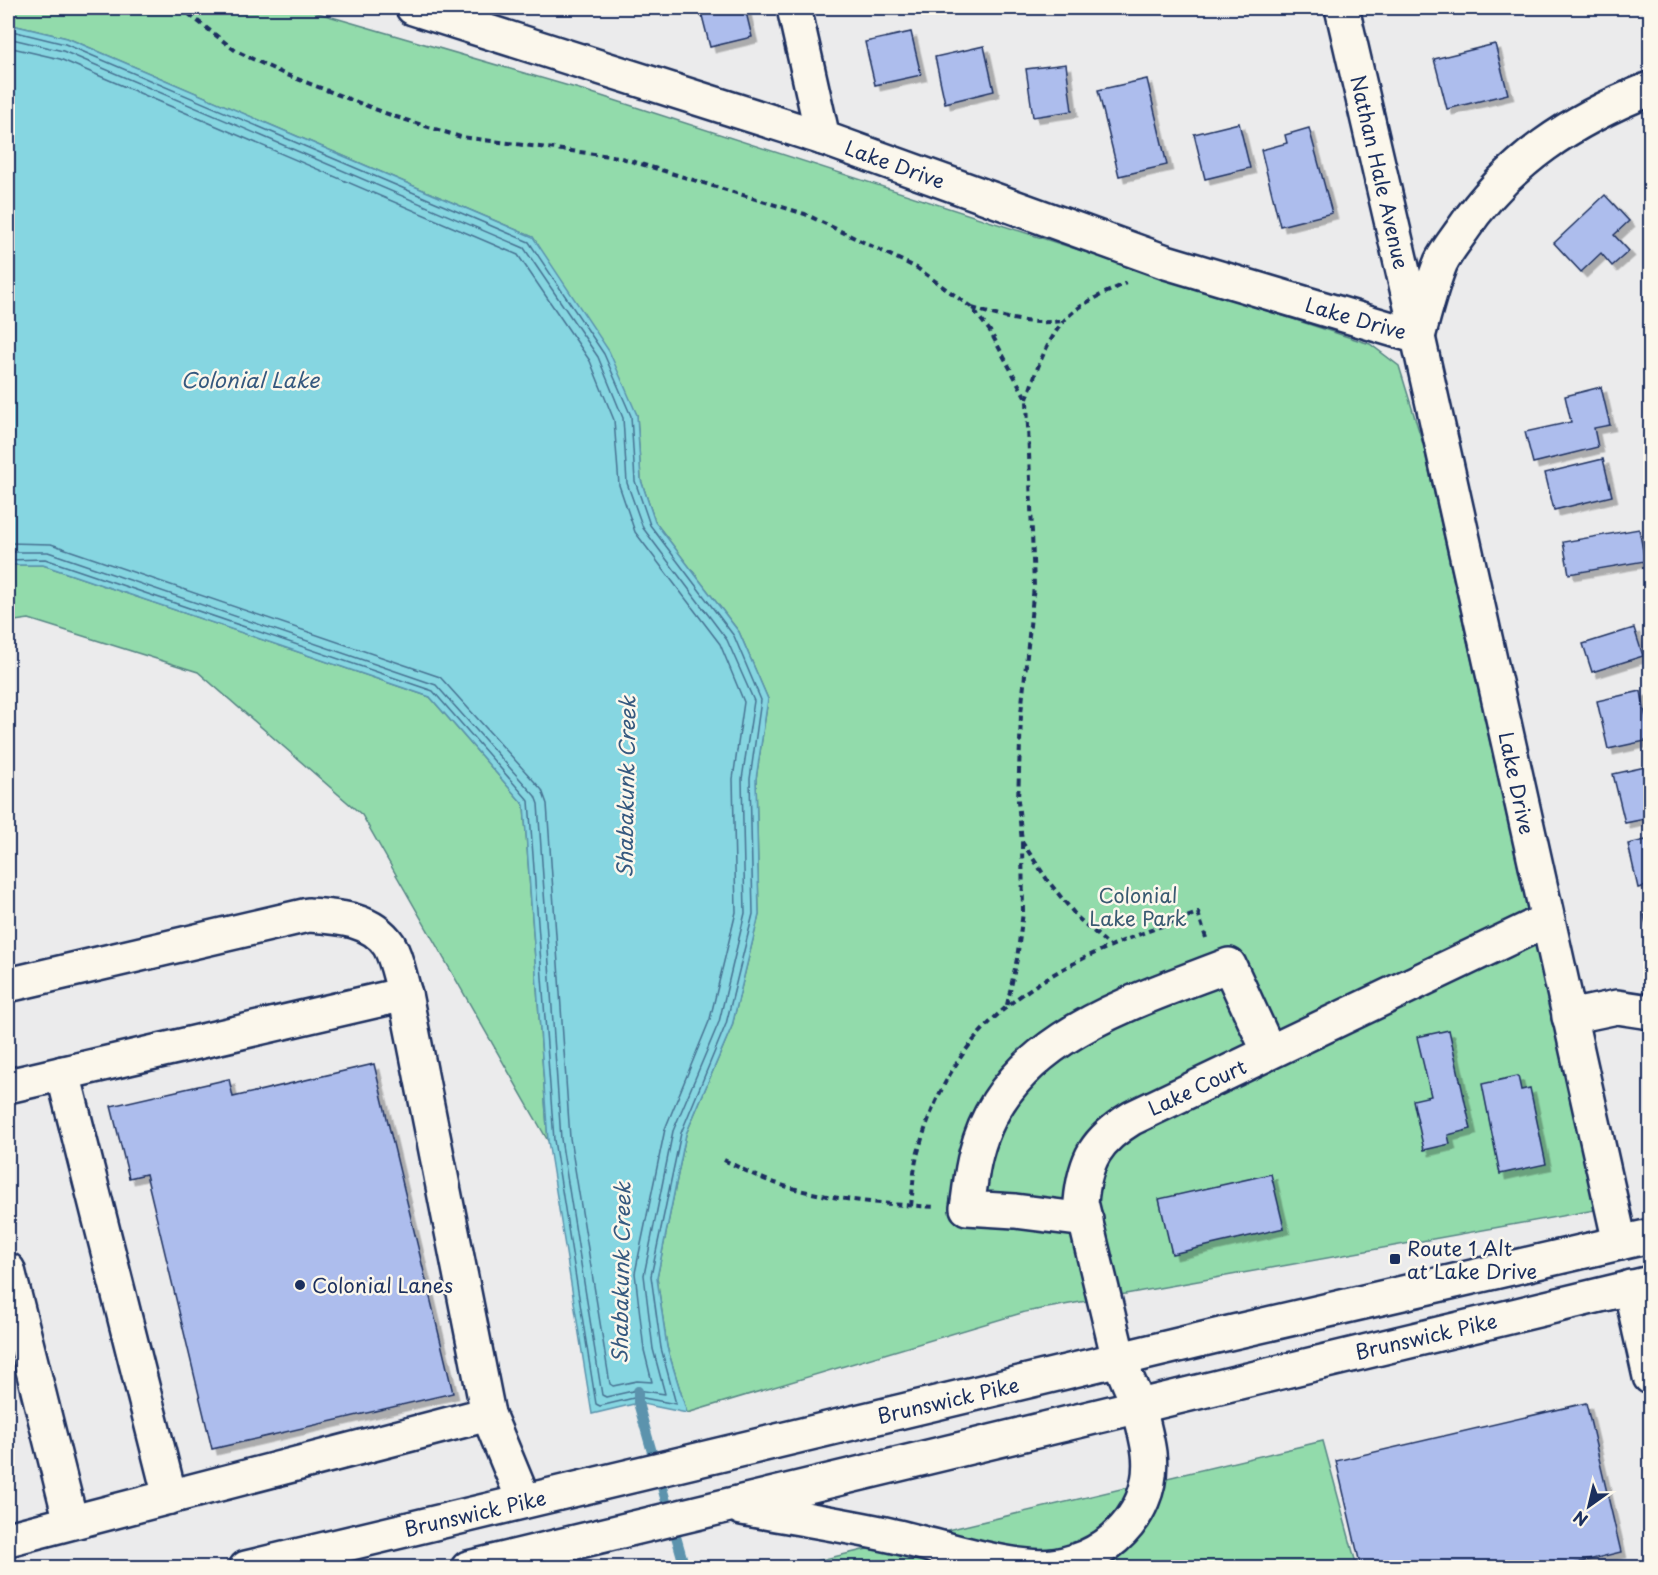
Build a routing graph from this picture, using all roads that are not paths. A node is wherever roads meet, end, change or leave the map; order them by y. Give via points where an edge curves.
1 (413, 8) edge
2 (794, 8) edge
3 (1342, 8) edge
4 (1650, 89) edge
5 (823, 138) junction
6 (1418, 336) junction
7 (1547, 920) junction
8 (8, 985) edge
9 (405, 994) junction
10 (1650, 1012) edge
11 (1569, 1017) junction
12 (1269, 1053) junction
13 (63, 1073) junction
14 (8, 1086) edge
15 (1086, 1220) junction
16 (1635, 1239) edge
17 (8, 1270) edge
18 (1640, 1285) edge
19 (1119, 1360) junction
20 (1650, 1377) edge
21 (1138, 1404) junction
22 (488, 1414) junction
23 (170, 1497) junction
24 (524, 1501) junction
25 (731, 1506) junction
26 (71, 1522) junction
27 (8, 1539) edge
28 (246, 1568) edge
29 (468, 1568) edge

1 - 5 street, Lake Drive
2 - 5 street
3 - 6 street, Nathan Hale Avenue
4 - 6 street via 1601,109 1550,140 1510,173 1474,212 1442,260
5 - 6 street, Lake Drive via 1166,262
6 - 7 street, Lake Drive
7 - 11 street, Lake Drive
7 - 12 street, Lake Court
8 - 9 street via 308,915 348,918 370,928 389,945
9 - 13 street
9 - 22 street
10 - 11 street via 1617,1007
11 - 16 street, Lake Drive
12 - 15 street, Lake Court via 1110,1131 1093,1151 1083,1176 1081,1202
12 - 15 street via 1229,965 1137,1001 1074,1031 1041,1052 1013,1080 992,1114 976,1153 967,1208
13 - 14 street
13 - 23 street
15 - 19 street, Lake Court
16 - 19 street, Brunswick Pike
17 - 26 street
18 - 20 street
18 - 21 street, Brunswick Pike
19 - 21 street, Lake Court
19 - 24 street, Brunswick Pike
21 - 25 street, Brunswick Pike
21 - 25 street, Lake Court via 1150,1454 1146,1488 1135,1515 1115,1539 1089,1557 1061,1566 1028,1566
22 - 23 street
22 - 24 street
23 - 26 street
24 - 28 street, Brunswick Pike
25 - 29 street, Brunswick Pike
26 - 27 street

